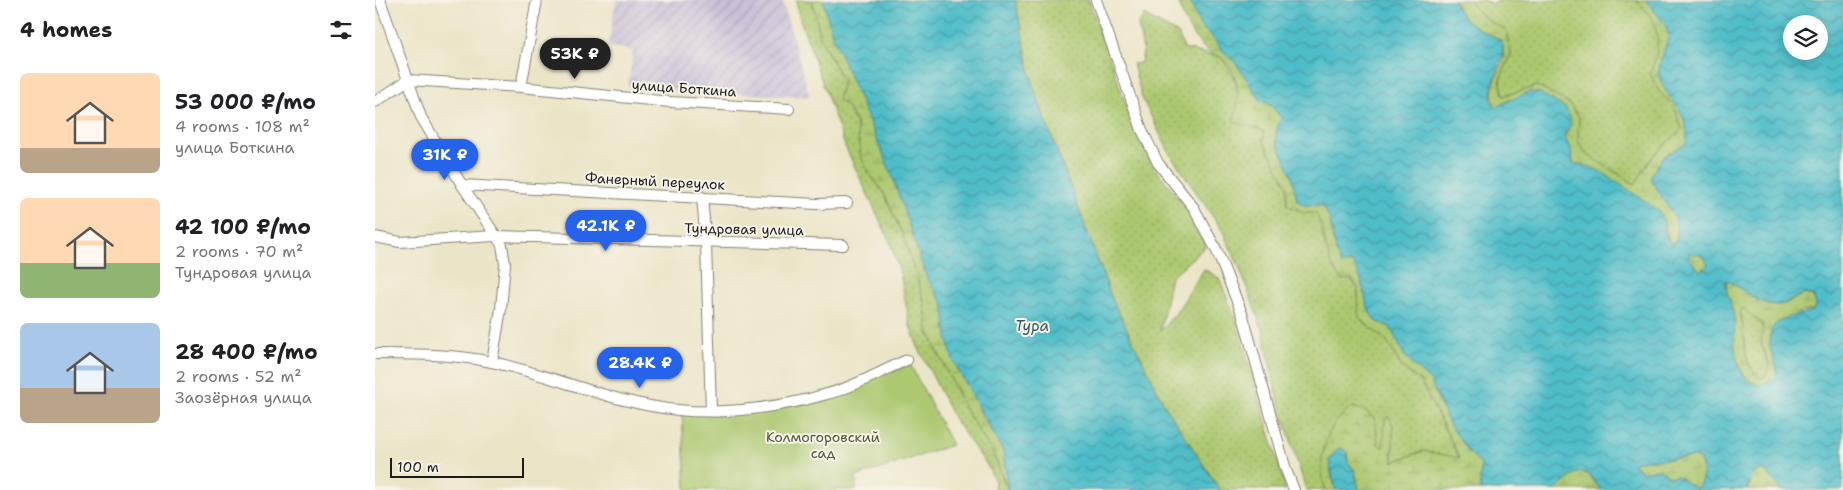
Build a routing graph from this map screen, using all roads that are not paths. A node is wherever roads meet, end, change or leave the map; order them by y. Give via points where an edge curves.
1 (380, 0) edge
2 (537, 0) edge
3 (1096, 0) edge
4 (408, 80) junction
5 (521, 87) junction
6 (375, 102) edge
7 (789, 109) dead end
8 (462, 185) junction
9 (702, 197) junction
10 (847, 203) dead end
11 (494, 236) junction
12 (375, 237) edge
13 (706, 243) junction
14 (843, 245) dead end
15 (375, 354) edge
16 (907, 360) dead end
17 (492, 362) junction
18 (711, 411) junction
19 (1294, 490) edge

1 - 4 street
2 - 5 street
3 - 19 street via 1142,130 1158,164 1194,208 1216,249 1243,316
4 - 5 street, улица Боткина
4 - 6 street
4 - 8 street via 421,117
5 - 7 street, улица Боткина via 670,102
8 - 9 street, Фанерный переулок
8 - 11 street
9 - 10 street, Фанерный переулок
9 - 13 street
11 - 12 street, Тундровая улица via 400,242
11 - 13 street, Тундровая улица
11 - 17 street via 502,244 505,264
13 - 14 street, Тундровая улица
13 - 18 street
15 - 17 street via 458,356
16 - 18 street via 829,394 781,405
17 - 18 street via 599,393 677,410

